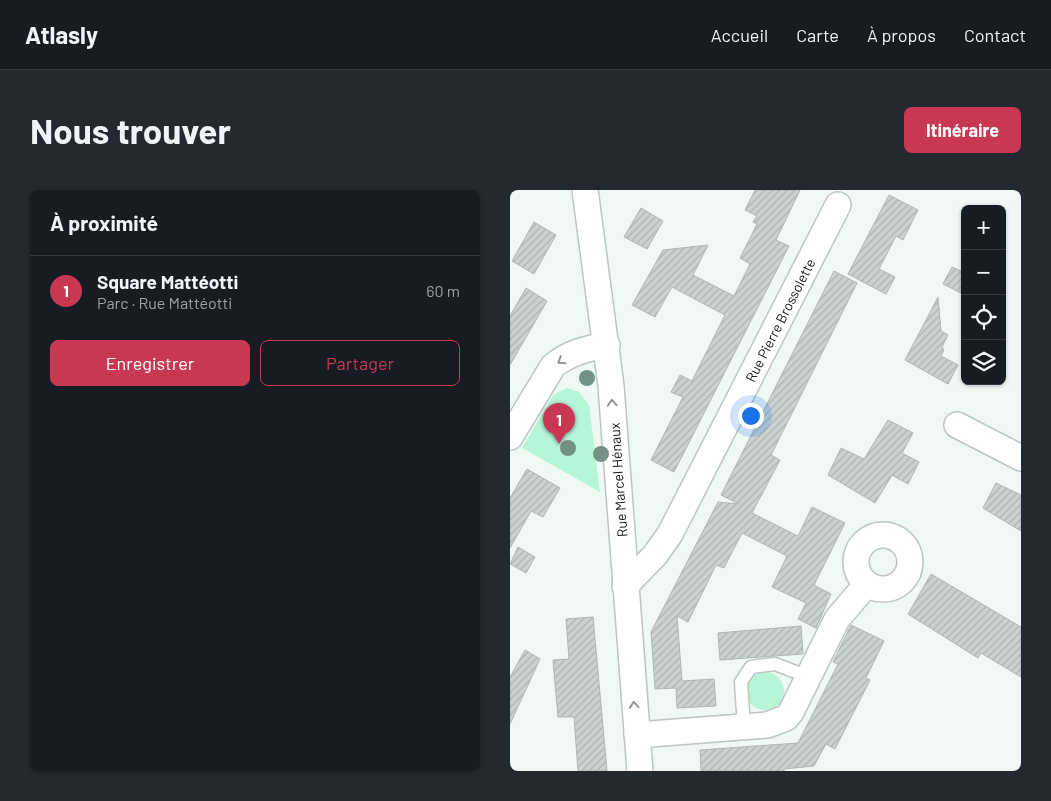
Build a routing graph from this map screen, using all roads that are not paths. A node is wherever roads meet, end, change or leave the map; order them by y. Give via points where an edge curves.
1 (585, 190) edge
2 (838, 205) dead end
3 (607, 345) junction
4 (957, 425) dead end
5 (510, 437) edge
6 (1021, 458) edge
7 (867, 584) dead end
8 (625, 586) junction
9 (809, 677) junction
10 (744, 727) junction
11 (637, 735) junction
12 (640, 771) edge

1 - 3 street, Rue Marcel Hénaux
2 - 8 street, Rue Pierre Brossolette via 670,534
3 -> 5 street via 580,351 554,366
8 -> 3 street, Rue Marcel Hénaux
4 - 6 street
7 - 9 street via 837,619
11 -> 8 street, Rue Marcel Hénaux
9 - 10 street via 786,718 767,725
9 - 10 lane via 775,664 751,667 741,682
10 - 11 street
11 - 12 street, Rue Marcel Hénaux

